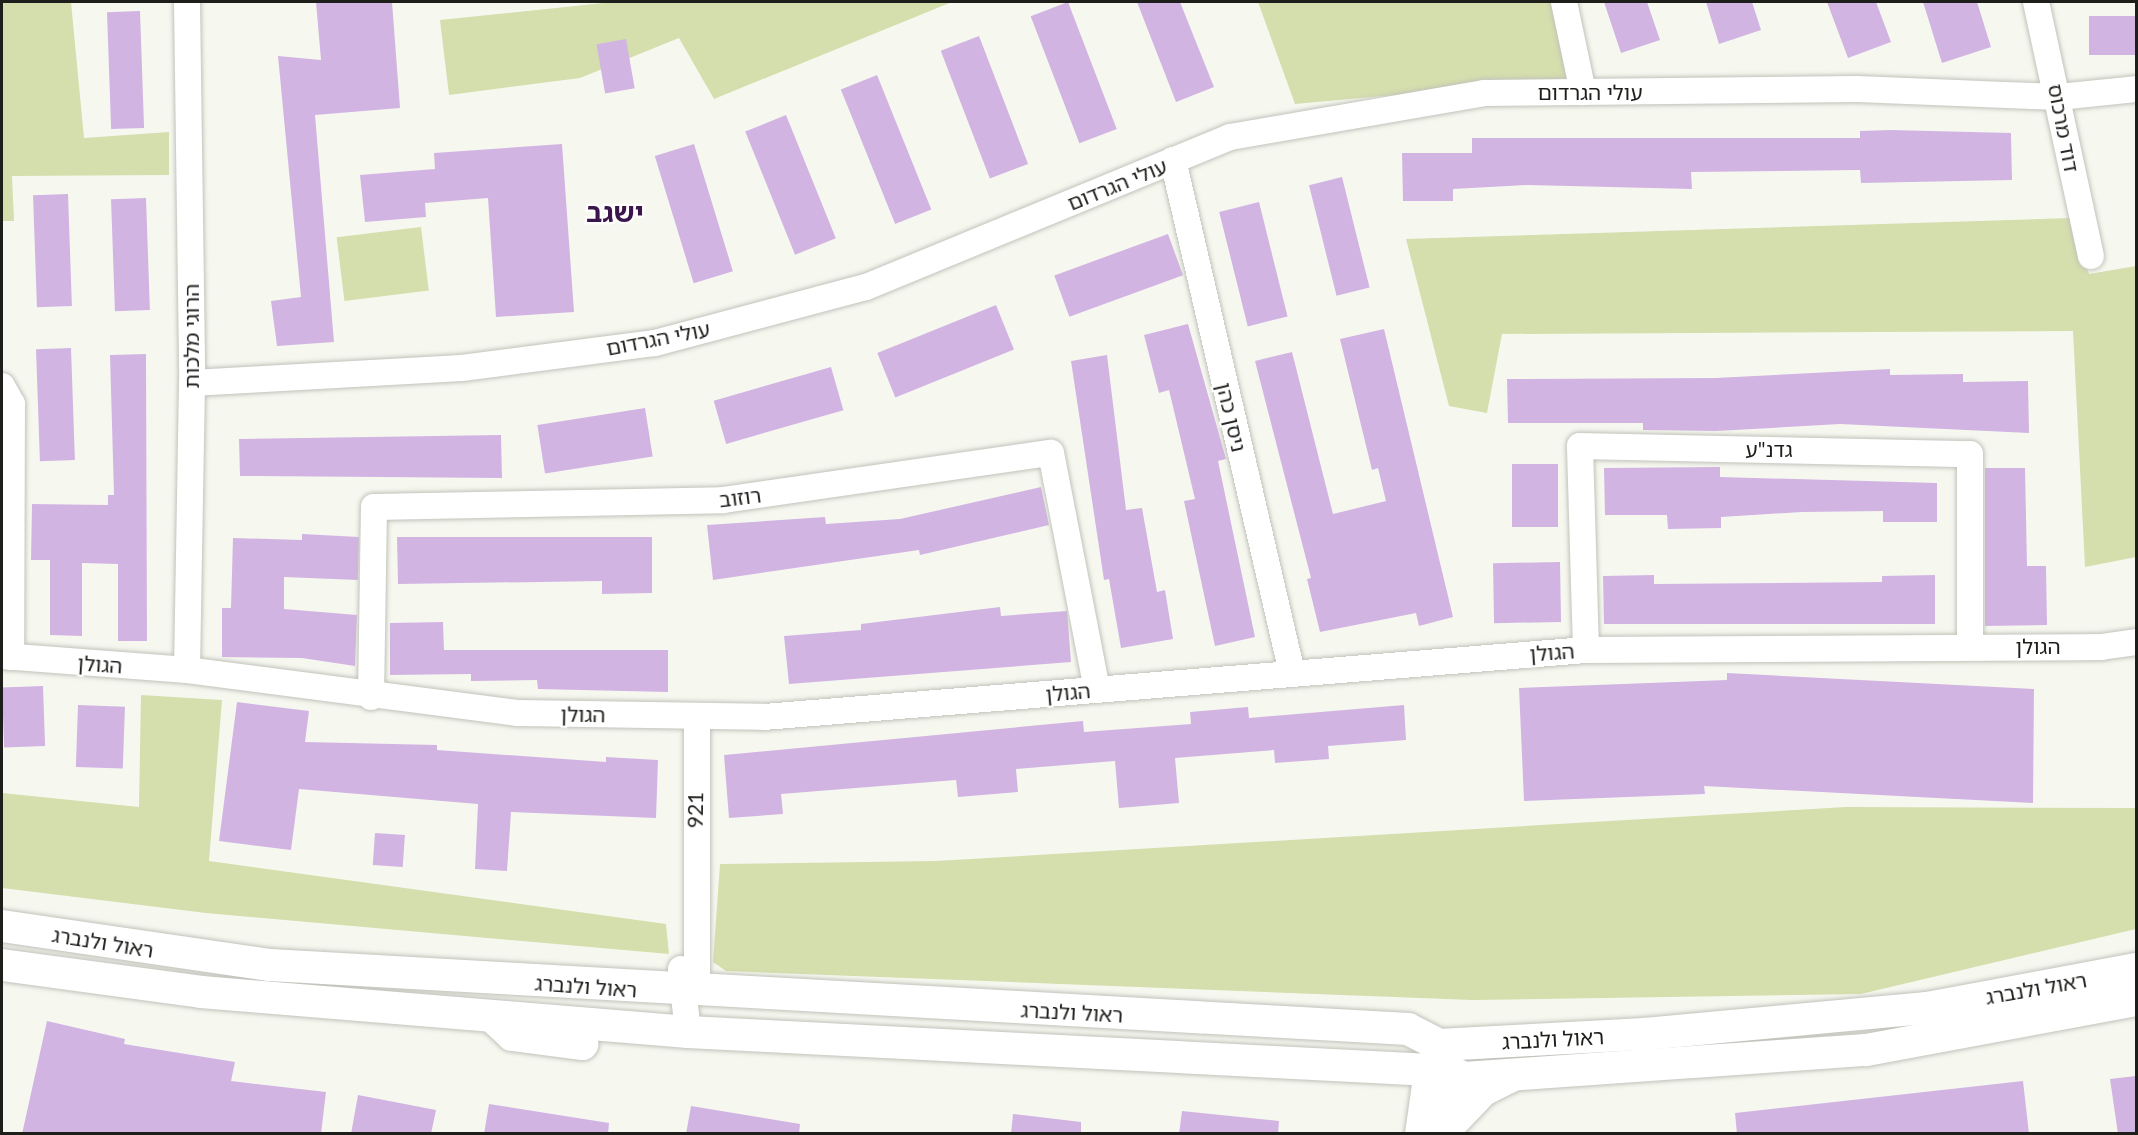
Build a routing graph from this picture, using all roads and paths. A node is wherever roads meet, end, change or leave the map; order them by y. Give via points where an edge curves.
1 (187, 2) edge
2 (1564, 2) edge
3 (2036, 2) edge
4 (2136, 89) edge
5 (1583, 92) junction
6 (2059, 97) junction
7 (1173, 160) junction
8 (2091, 256) dead end
9 (192, 383) junction
10 (2, 386) edge
11 (7, 446) edge
12 (2136, 642) edge
13 (1970, 646) junction
14 (1586, 650) junction
15 (6, 656) edge
16 (187, 670) junction
17 (1292, 674) junction
18 (1097, 689) junction
19 (371, 697) junction
20 (697, 716) junction
21 (2, 926) edge
22 (2, 965) edge
23 (2136, 969) edge
24 (688, 992) junction
25 (2136, 1000) edge
26 (688, 1032) junction
27 (1438, 1063) junction
28 (1512, 1076) junction
29 (1418, 1134) edge
30 (1440, 1134) edge

1 - 9 street, הרוגי מלכות
2 - 5 street
3 - 6 street, דוד מרכוס
4 - 6 street, עולי הגרדום
5 - 6 street, עולי הגרדום via 1857,89
5 - 7 street, עולי הגרדום via 1484,93 1283,125 1230,137
6 - 8 street, דוד מרכוס
7 - 9 street, עולי הגרדום via 866,287 655,343 462,368
7 - 17 street, ניסן כהן
9 - 16 street, הרוגי מלכות
10 - 11 street via 12,404
11 - 15 street
12 - 13 street, הגולן
13 - 14 street, הגולן
13 - 14 street, גדנ"ע via 1970,454 1580,446
14 - 17 street, הגולן
15 - 16 street, הגולן
16 - 19 street, הגולן
17 - 18 street, הגולן
18 - 19 street, רוזוב via 1051,453 723,500 374,507
18 - 20 street, הגולן via 764,717
19 - 20 street, הגולן via 517,713
20 - 24 street, 921 via 693,904 699,929
21 - 24 street, ראול ולנברג via 270,965
22 - 26 street, ראול ולנברג via 201,992 489,1014 512,1035 529,1040 686,1053
23 - 27 street, ראול ולנברג via 1927,1008 1645,1034
24 - 26 street
24 - 27 street, ראול ולנברג via 1408,1029
25 - 28 street, ראול ולנברג via 1866,1050
26 - 27 street, ראול ולנברג
27 - 28 street, ראול ולנברג via 1464,1078
27 - 29 street
27 - 30 street
28 - 30 street via 1483,1090

